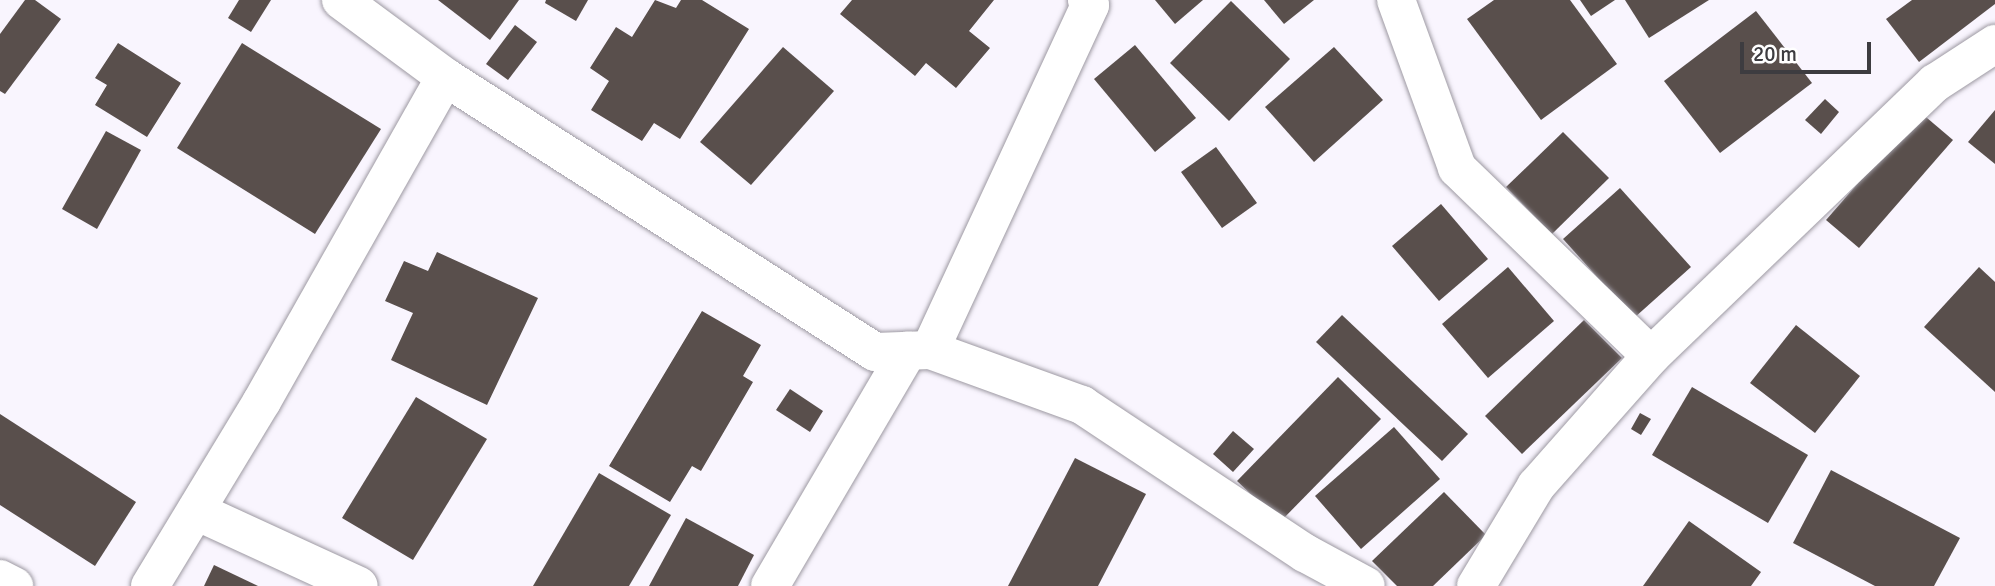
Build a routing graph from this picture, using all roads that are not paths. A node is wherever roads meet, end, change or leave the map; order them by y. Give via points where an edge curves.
1 (341, 0) edge
2 (1087, 0) edge
3 (1396, 0) edge
4 (1995, 44) edge
5 (445, 77) junction
6 (919, 351) junction
7 (1651, 356) junction
8 (196, 511) junction
9 (0, 579) edge
10 (13, 586) edge
11 (150, 586) edge
12 (359, 586) edge
13 (771, 586) edge
14 (1366, 586) edge
15 (1476, 586) edge

1 - 5 street
2 - 6 street via 1090,5
3 - 7 street via 1457,168
4 - 7 street via 1935,83
5 - 6 street via 875,352
5 - 8 street
6 - 13 street
6 - 14 street via 1082,405 1304,553
7 - 15 street via 1536,486
8 - 11 street
8 - 12 street
9 - 10 street

